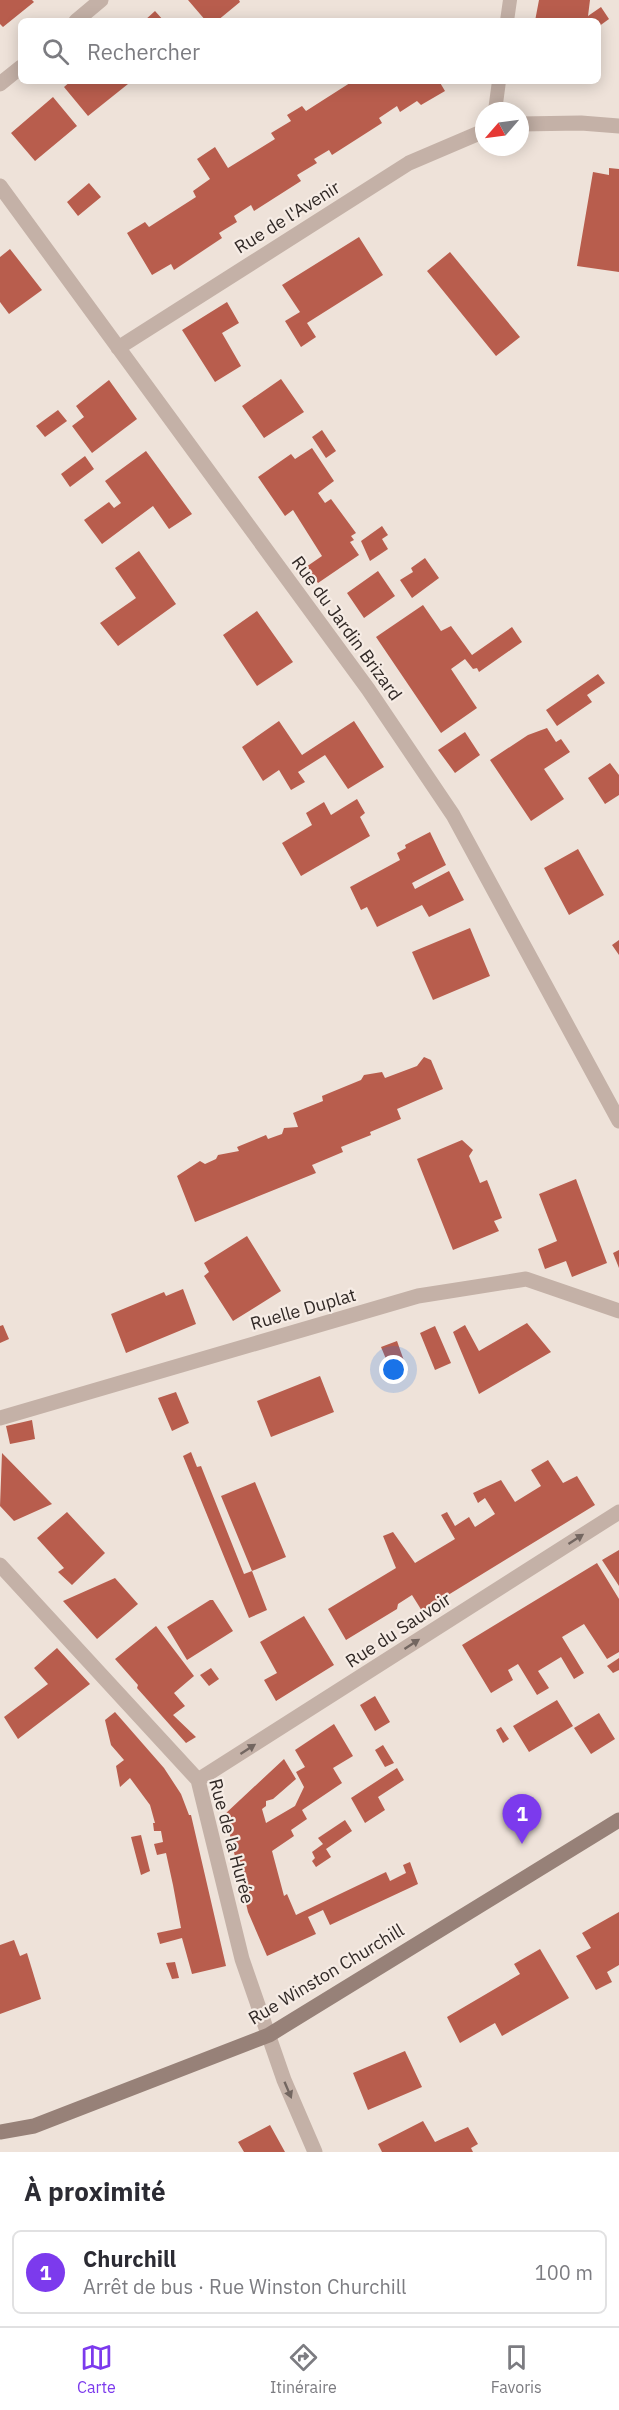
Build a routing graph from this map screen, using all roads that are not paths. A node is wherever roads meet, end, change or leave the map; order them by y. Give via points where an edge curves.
1 (101, 0) edge
2 (510, 0) edge
3 (80, 18) edge
4 (507, 18) edge
5 (18, 69) edge
6 (0, 84) edge
7 (499, 84) edge
8 (496, 102) edge
9 (529, 124) edge
10 (619, 126) edge
11 (475, 135) edge
12 (0, 186) edge
13 (118, 348) junction
14 (619, 1121) edge
15 (619, 1311) edge
16 (0, 1418) edge
17 (619, 1512) edge
18 (0, 1565) edge
19 (198, 1780) junction
20 (619, 1820) edge
21 (269, 2035) junction
22 (0, 2132) edge
23 (315, 2152) edge

1 - 3 street
2 - 4 lane
5 - 6 street
7 - 8 lane
9 - 10 street
11 - 13 street, Rue de l'Avenir via 409,163
12 - 13 street, Rue du Jardin Brizard
13 - 14 street, Rue du Jardin Brizard via 368,688 453,815
15 - 16 street, Ruelle Duplat via 526,1279 418,1296
19 -> 17 street, Rue du Sauvoir
18 - 19 street, Rue de la Hurée
19 - 21 street, Rue de la Hurée via 242,1959
20 - 21 main road, Rue Winston Churchill
21 - 22 main road, Rue Winston Churchill via 34,2126
21 -> 23 street, Rue de la Hurée

